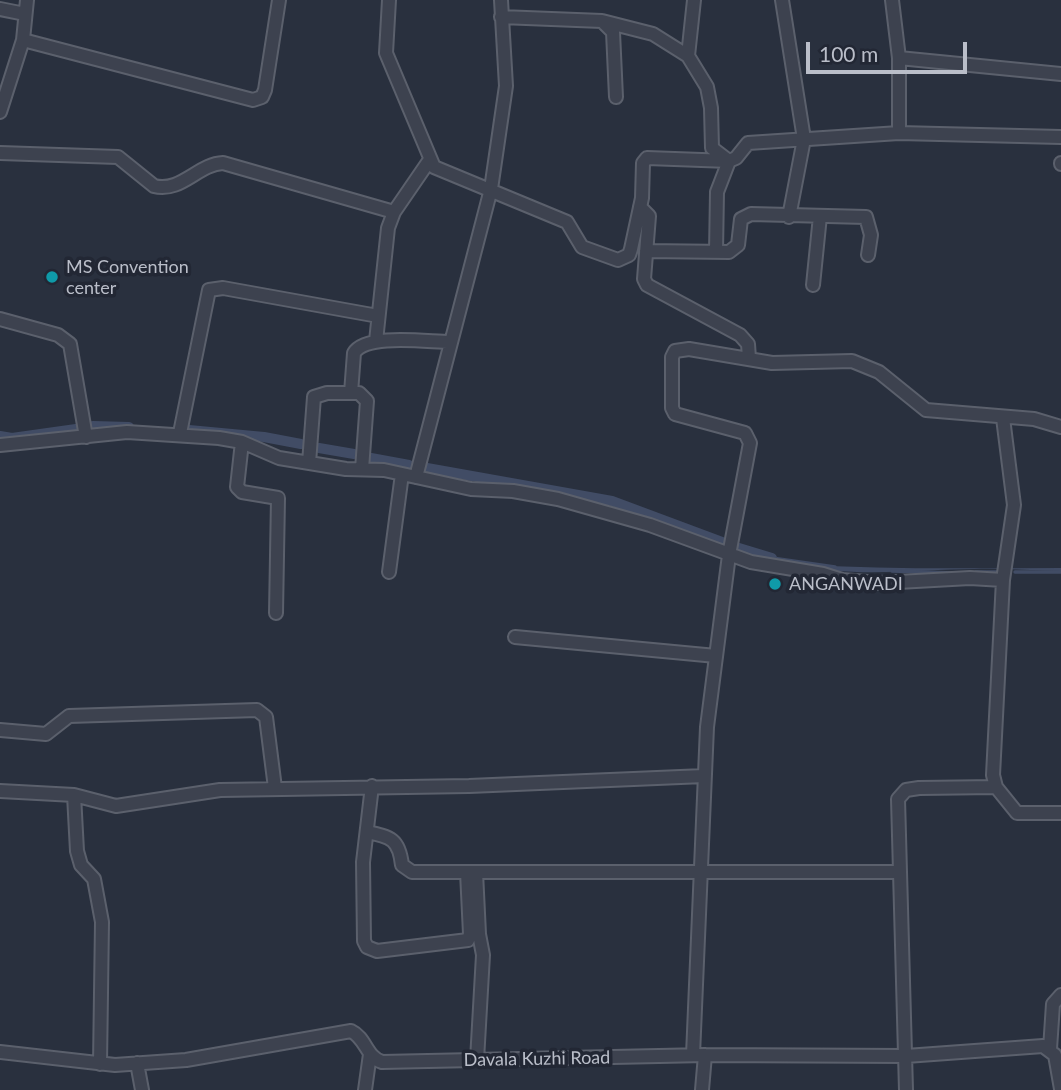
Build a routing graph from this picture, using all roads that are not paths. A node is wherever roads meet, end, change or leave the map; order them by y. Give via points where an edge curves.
1 (27, 0) edge
2 (279, 0) edge
3 (389, 0) edge
4 (502, 0) edge
5 (694, 0) edge
6 (782, 0) edge
7 (892, 0) edge
8 (0, 9) edge
9 (25, 14) junction
10 (501, 17) junction
11 (602, 21) junction
12 (23, 40) junction
13 (688, 56) junction
14 (899, 58) junction
15 (5, 74) edge
16 (1061, 74) edge
17 (616, 97) dead end
18 (0, 112) edge
19 (899, 133) junction
20 (1061, 137) edge
21 (804, 139) junction
22 (0, 153) edge
23 (429, 161) junction
24 (729, 161) junction
25 (491, 188) junction
26 (642, 198) junction
27 (394, 212) junction
28 (820, 216) junction
29 (789, 217) junction
30 (646, 251) junction
31 (716, 252) junction
32 (869, 255) dead end
33 (813, 285) dead end
34 (378, 316) junction
35 (0, 319) edge
36 (376, 341) junction
37 (450, 342) junction
38 (749, 358) junction
39 (351, 393) junction
40 (1003, 418) junction
41 (1061, 427) edge
42 (180, 433) junction
43 (86, 437) junction
44 (242, 442) junction
45 (0, 445) edge
46 (309, 463) junction
47 (362, 469) junction
48 (402, 474) junction
49 (416, 477) junction
50 (729, 555) junction
51 (389, 572) dead end
52 (1003, 580) junction
53 (276, 613) dead end
54 (515, 637) dead end
55 (716, 656) junction
56 (0, 730) edge
57 (704, 776) junction
58 (372, 786) junction
59 (996, 787) junction
60 (275, 788) junction
61 (0, 791) edge
62 (74, 795) junction
63 (1061, 813) edge
64 (367, 832) junction
65 (471, 872) junction
66 (700, 873) junction
67 (900, 873) junction
68 (1061, 995) edge
69 (1050, 1049) junction
70 (0, 1052) edge
71 (370, 1054) junction
72 (699, 1055) junction
73 (906, 1056) junction
74 (477, 1060) junction
75 (138, 1063) junction
76 (100, 1064) junction
77 (1061, 1089) edge
78 (142, 1090) edge
79 (365, 1090) edge
80 (702, 1090) edge
81 (906, 1090) edge

1 - 9 street
2 - 12 street via 265,90 253,100
3 - 23 street via 386,53
4 - 10 street
5 - 13 street
6 - 21 street
7 - 14 street
8 - 9 street
9 - 12 street
10 - 11 street
10 - 25 street via 506,86
11 - 13 street via 653,34
11 - 17 street via 613,33
12 - 15 street
13 - 24 street via 707,87 712,148
14 - 16 street
14 - 19 street
15 - 18 street
19 - 20 street
19 - 21 street
21 - 24 street via 748,143
21 - 29 street
22 - 27 street via 118,157 162,188 223,163
23 - 25 street
23 - 27 street
24 - 26 street via 647,158
24 - 31 street via 718,192
25 - 26 street via 567,222 582,247 618,260 631,249
25 - 37 street
26 - 30 street via 640,207 649,216
27 - 34 street via 384,239
28 - 29 street
28 - 32 street via 866,217 871,235
28 - 33 street
29 - 31 street via 745,216 735,250
30 - 31 street
30 - 38 street via 644,279 648,285 740,335 748,344
34 - 36 street
34 - 42 street via 223,288 209,290
35 - 43 street via 58,335 70,344
36 - 37 street
36 - 39 street via 354,353
37 - 49 street
38 - 40 street via 781,363 852,361 879,372 926,410
38 - 50 street via 682,349 672,357 675,414 749,436
39 - 46 street via 314,397
39 - 47 street via 367,401
40 - 41 street via 1034,419
40 - 52 street via 1014,505
42 - 43 street
42 - 44 street
43 - 45 street
44 - 46 street via 279,458
44 - 53 street via 237,487 242,492 278,498
46 - 47 street
47 - 48 street
48 - 49 street
48 - 51 street
49 - 50 street via 558,499 650,525
50 - 52 street via 842,580
50 - 55 street
52 - 59 street via 992,747
54 - 55 street
55 - 57 street
56 - 60 street via 46,734 69,716 257,710 266,717
57 - 58 street
57 - 66 street
58 - 60 street
58 - 64 street
59 - 63 street via 1017,813
59 - 67 street via 906,789 898,807
60 - 62 street via 220,790 116,806
61 - 62 street
62 - 76 street via 77,850 81,865 94,879 102,922
64 - 65 street via 393,838 405,870
64 - 65 street via 364,941 372,951 468,940
65 - 66 street
65 - 74 street via 483,955
66 - 67 street
66 - 72 street
67 - 73 street
68 - 69 street via 1052,1004
69 - 73 street, Davala Kuzhi Road
69 - 77 street
70 - 76 street, Davala Kuzhi Road
71 - 74 street, Davala Kuzhi Road via 382,1062
71 - 75 street, Davala Kuzhi Road via 359,1035 342,1031 186,1060
71 - 79 street
72 - 73 street, Davala Kuzhi Road
72 - 74 street, Davala Kuzhi Road
72 - 80 street
73 - 81 street
75 - 76 street, Davala Kuzhi Road
75 - 78 street

